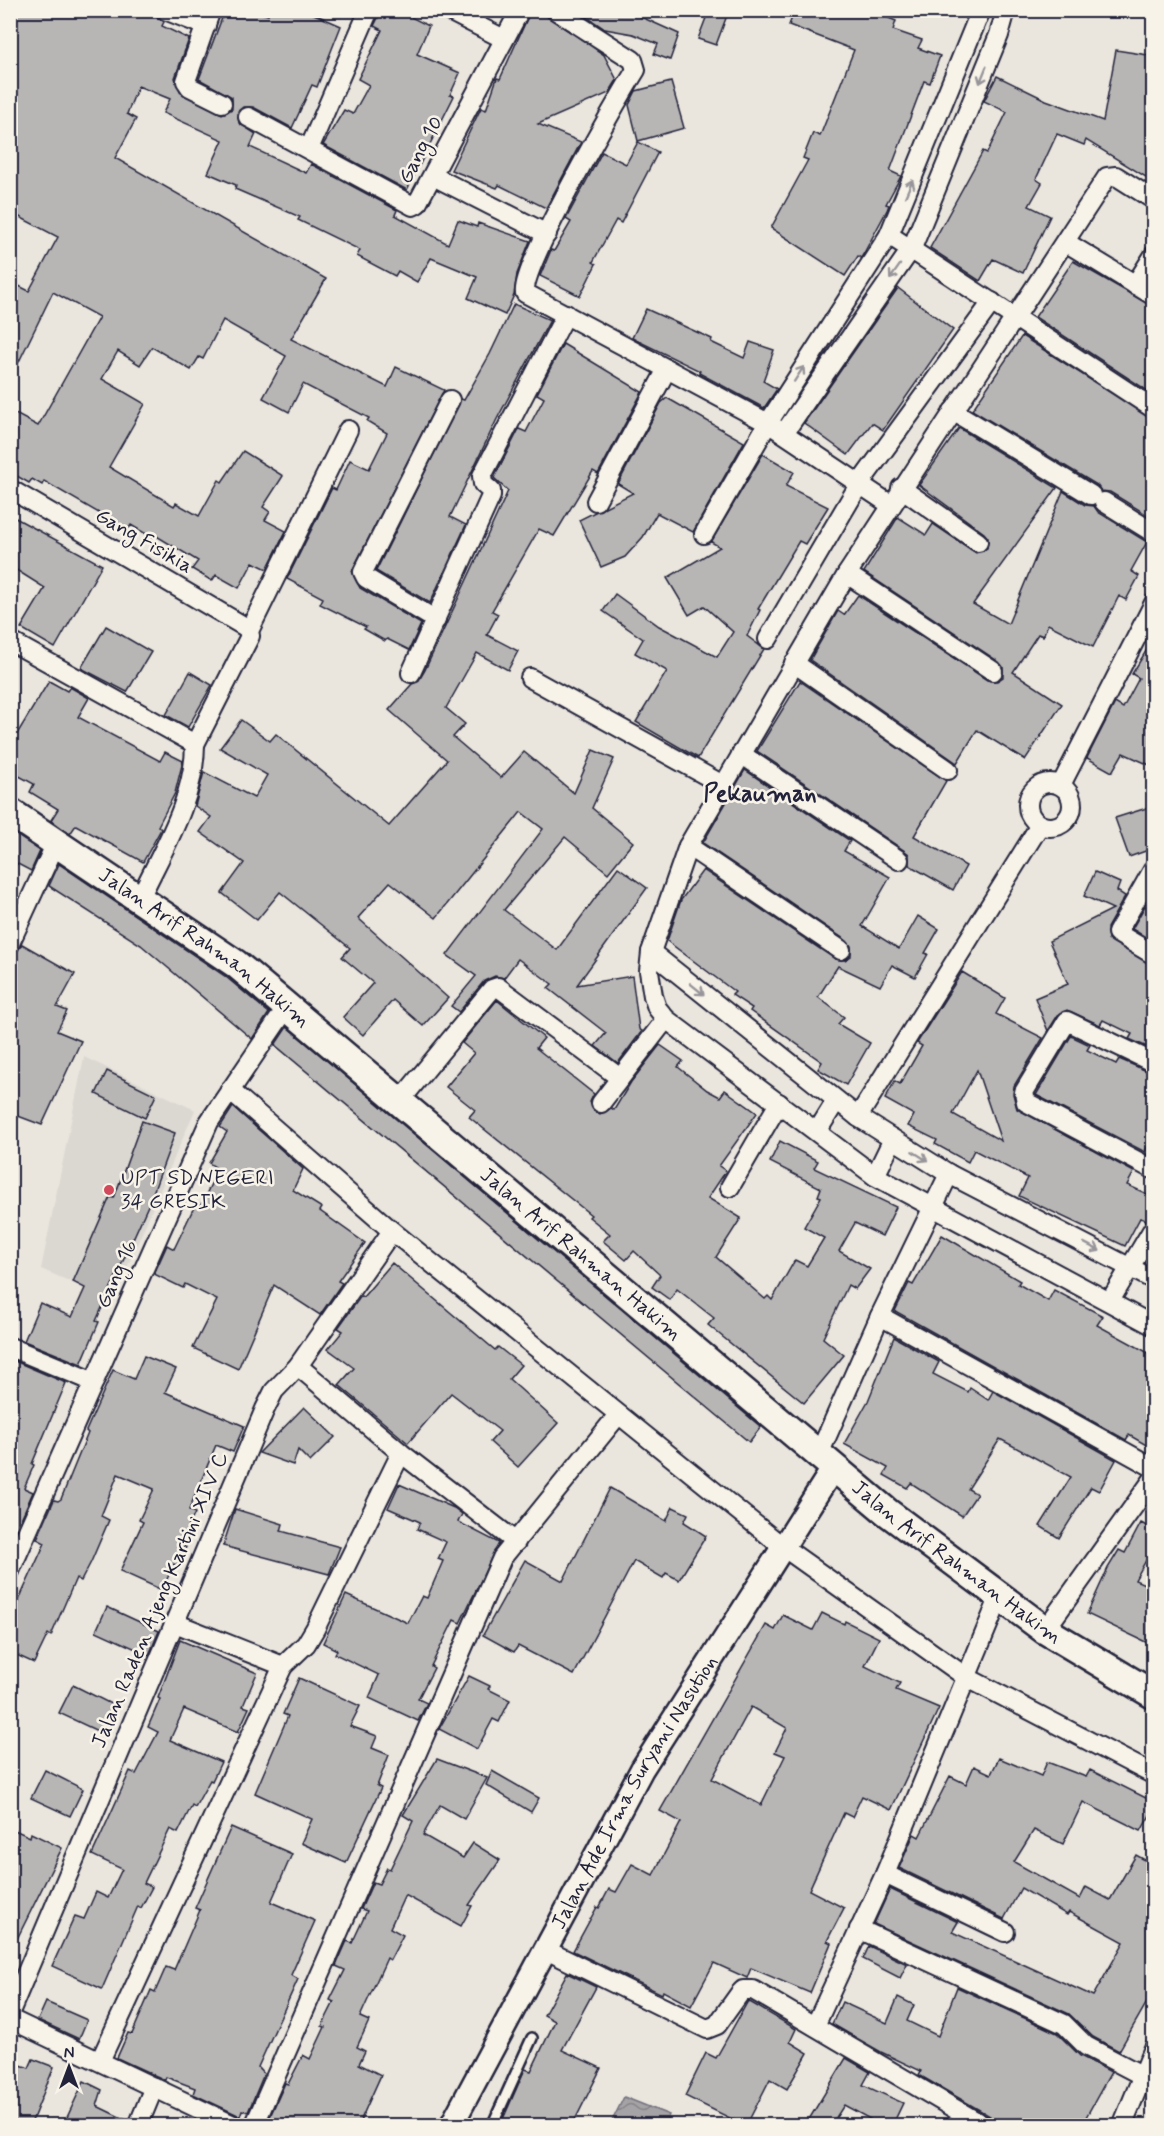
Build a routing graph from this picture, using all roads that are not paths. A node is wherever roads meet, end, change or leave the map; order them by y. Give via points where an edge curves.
1 (165, 10) edge
2 (369, 10) edge
3 (447, 10) edge
4 (520, 10) edge
5 (555, 10) edge
6 (981, 10) edge
7 (1006, 10) edge
8 (208, 18) edge
9 (504, 39) junction
10 (222, 103) dead end
11 (248, 117) dead end
12 (309, 149) junction
13 (433, 176) junction
14 (1154, 200) edge
15 (547, 234) junction
16 (889, 235) junction
17 (1067, 243) junction
18 (912, 248) junction
19 (1154, 255) edge
20 (1135, 285) junction
21 (1154, 296) edge
22 (992, 302) junction
23 (566, 314) junction
24 (1016, 318) junction
25 (667, 369) junction
26 (450, 400) dead end
27 (1154, 409) edge
28 (953, 411) junction
29 (768, 423) junction
30 (348, 430) dead end
31 (784, 433) junction
32 (860, 483) junction
33 (901, 488) junction
34 (10, 489) edge
35 (596, 501) dead end
36 (891, 504) junction
37 (1154, 533) edge
38 (704, 534) dead end
39 (978, 543) dead end
40 (847, 574) junction
41 (1154, 603) edge
42 (436, 620) junction
43 (250, 634) junction
44 (768, 639) dead end
45 (10, 641) edge
46 (794, 663) junction
47 (993, 671) dead end
48 (411, 673) dead end
49 (530, 678) dead end
50 (195, 744) junction
51 (741, 754) junction
52 (948, 770) dead end
53 (723, 785) junction
54 (1061, 785) junction
55 (10, 812) edge
56 (1040, 825) junction
57 (56, 843) junction
58 (688, 846) junction
59 (899, 860) dead end
60 (1154, 868) edge
61 (140, 898) junction
62 (10, 943) edge
63 (841, 950) dead end
64 (651, 952) junction
65 (1154, 955) edge
66 (287, 1007) junction
67 (666, 1019) junction
68 (1154, 1063) edge
69 (620, 1078) junction
70 (230, 1090) junction
71 (400, 1101) junction
72 (836, 1101) junction
73 (601, 1103) dead end
74 (779, 1103) junction
75 (858, 1117) junction
76 (818, 1130) junction
77 (893, 1139) junction
78 (1154, 1170) edge
79 (949, 1174) junction
80 (876, 1176) junction
81 (730, 1187) dead end
82 (931, 1207) junction
83 (1154, 1227) edge
84 (392, 1231) junction
85 (1131, 1267) junction
86 (1154, 1280) edge
87 (1110, 1301) junction
88 (880, 1316) junction
89 (1154, 1326) edge
90 (10, 1347) edge
91 (298, 1366) junction
92 (94, 1382) junction
93 (618, 1415) junction
94 (401, 1453) junction
95 (826, 1460) junction
96 (1154, 1468) edge
97 (1154, 1478) edge
98 (1147, 1498) edge
99 (516, 1542) junction
100 (783, 1547) junction
101 (10, 1571) edge
102 (1000, 1596) junction
103 (175, 1623) junction
104 (1045, 1630) junction
105 (283, 1666) junction
106 (966, 1677) junction
107 (1154, 1695) edge
108 (1154, 1775) edge
109 (885, 1874) junction
110 (859, 1929) junction
111 (1005, 1932) dead end
112 (544, 1949) junction
113 (10, 2012) edge
114 (10, 2019) edge
115 (814, 2025) junction
116 (532, 2038) dead end
117 (1154, 2048) edge
118 (100, 2061) junction
119 (1143, 2076) junction
120 (154, 2087) junction
121 (138, 2126) edge
122 (235, 2126) edge
123 (254, 2126) edge
124 (451, 2126) edge
125 (492, 2126) edge
126 (984, 2126) edge
127 (1122, 2126) edge

1 - 8 street
2 - 12 street
3 - 9 street
4 - 9 street, Gang 10
5 - 15 street via 633,60 636,66
16 -> 6 street
7 -> 18 street
8 - 10 street via 186,81 190,87
9 - 13 street, Gang 10
11 - 12 street, Gang 10
12 - 13 street, Gang 10 via 411,206 417,204
13 - 15 street
14 - 17 street via 1116,176 1107,177
15 - 23 street via 524,289 528,295
16 - 18 street
29 -> 16 street
17 - 20 street
17 - 24 street
18 - 22 street
18 -> 31 street
19 - 20 street
20 - 21 street
22 - 24 street
22 - 32 street
23 - 25 street
23 - 42 street via 482,476 491,496
24 - 27 street
24 - 28 street
25 - 29 street
25 - 35 street
26 - 42 street via 363,572 366,578
28 - 33 street
28 - 37 street
29 - 31 street
29 - 38 street
30 - 43 street
31 - 32 street
32 - 36 street
32 - 44 street
33 - 36 street
33 - 39 street
34 - 43 street, Gang Fisikia
36 - 40 street
40 - 46 street
40 - 47 street
41 - 54 street
42 - 48 street
43 - 50 street
45 - 50 street
46 - 51 street
46 - 52 street
49 - 53 street
50 - 61 street via 194,776
51 - 53 street
51 - 59 street
53 - 58 street
54 - 56 street via 1071,796 1071,812 1062,824
54 - 56 street via 1045,783 1029,798 1029,813
55 - 57 main road, Jalan Arif Rahman Hakim
56 - 75 street
57 - 61 main road, Jalan Arif Rahman Hakim
57 - 62 street
58 - 63 street
58 - 64 street
60 - 65 street via 1117,933
61 - 66 main road, Jalan Arif Rahman Hakim via 236,964
64 - 67 street via 653,996
64 -> 72 street
66 - 70 street, Gang 16
66 - 71 main road, Jalan Arif Rahman Hakim
67 - 69 street
67 - 74 street
68 - 78 street via 1067,1021 1024,1092 1026,1102
69 - 71 street via 495,987
69 - 73 street
70 - 84 street
70 - 92 street, Gang 16 via 209,1122
71 - 95 main road, Jalan Arif Rahman Hakim
72 - 75 street
72 - 76 street
74 - 76 street
74 - 81 street
75 - 77 street
76 - 80 street
77 -> 79 street
77 - 80 street
79 - 82 street
79 -> 85 street
80 - 82 street
82 - 87 street
82 - 88 street
83 - 85 street
84 - 91 street, Jalan Raden Ajeng Kartini XIV C
84 - 93 street
85 - 86 street
85 - 87 street
87 - 89 street
88 - 95 street
88 - 96 street
90 - 92 street
91 - 94 street
91 - 103 street, Jalan Raden Ajeng Kartini XIV C via 274,1391 264,1409
92 - 101 street, Gang 16
93 - 99 street
93 - 100 street
94 - 99 street
94 - 105 street via 315,1629 306,1644
95 - 100 street, Jalan Ade Irma Suryani Nasution
95 - 102 main road, Jalan Arif Rahman Hakim via 887,1512
97 - 98 street
98 - 104 street
99 - 123 street via 502,1558
100 - 106 street
100 - 112 street, Jalan Ade Irma Suryani Nasution via 642,1769
102 - 104 main road, Jalan Arif Rahman Hakim
102 - 106 street
103 - 105 street
103 - 113 street, Jalan Raden Ajeng Kartini XIV C
104 - 107 main road, Jalan Arif Rahman Hakim
105 - 118 street
106 - 108 street
106 - 109 street
109 - 110 street
109 - 111 street
110 - 115 street
110 - 119 street via 1064,2024 1086,2046
112 - 115 street via 703,2028 717,2025 740,1993 748,1989
112 - 124 street, Jalan Ade Irma Suryani Nasution
114 - 118 street
115 - 126 street
116 - 125 lane
117 - 119 street
118 - 120 street
119 - 127 street
120 - 121 street
120 - 122 street

